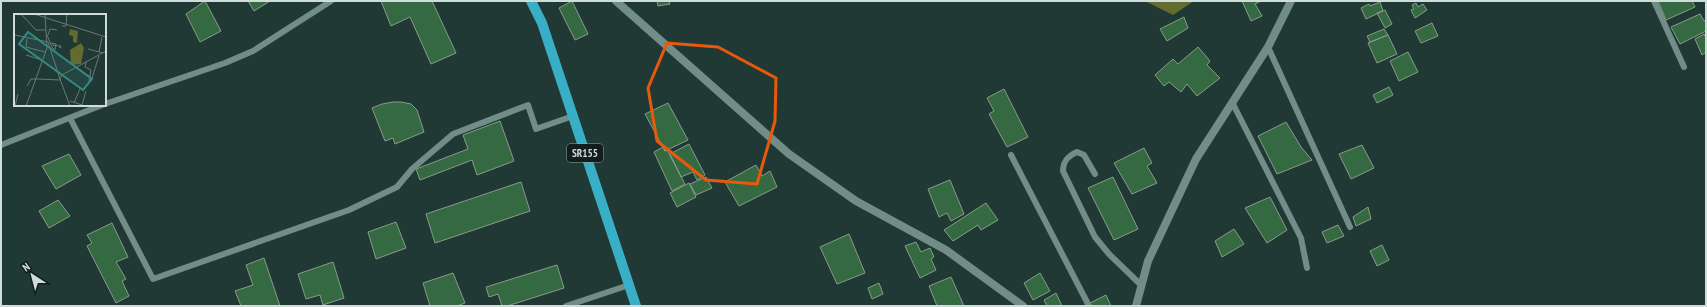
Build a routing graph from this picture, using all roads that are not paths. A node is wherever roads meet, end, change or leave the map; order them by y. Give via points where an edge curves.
1 (331, 1) edge
2 (531, 1) edge
3 (616, 1) edge
4 (1291, 1) edge
5 (1654, 1) edge
6 (1268, 47) junction
7 (1684, 67) dead end
8 (1232, 102) junction
9 (106, 103) edge
10 (99, 106) edge
11 (573, 116) junction
12 (70, 118) junction
13 (1, 145) edge
14 (1011, 155) dead end
15 (1096, 174) dead end
16 (1350, 227) dead end
17 (1308, 268) dead end
18 (629, 285) junction
19 (1141, 285) junction
20 (566, 306) edge
21 (636, 306) edge
22 (1023, 306) edge
23 (1089, 306) edge
24 (1136, 306) edge

1 - 9 lane via 253,51
2 - 11 main road, SR155 via 542,23
3 - 22 street via 789,154 856,201 946,250
4 - 6 street
5 - 7 lane
6 - 8 street
6 - 16 lane
8 - 17 lane via 1301,238
8 - 19 street via 1196,158 1148,261
10 - 12 lane
11 - 12 lane via 536,129 528,105 453,134 412,169 396,187 355,206 153,279
11 - 18 main road, SR155
12 - 13 lane
14 - 23 lane
15 - 19 lane via 1084,155 1077,152 1068,156 1063,164 1063,172 1095,237 1123,270
18 - 20 lane
18 - 21 main road, SR155
19 - 24 street

